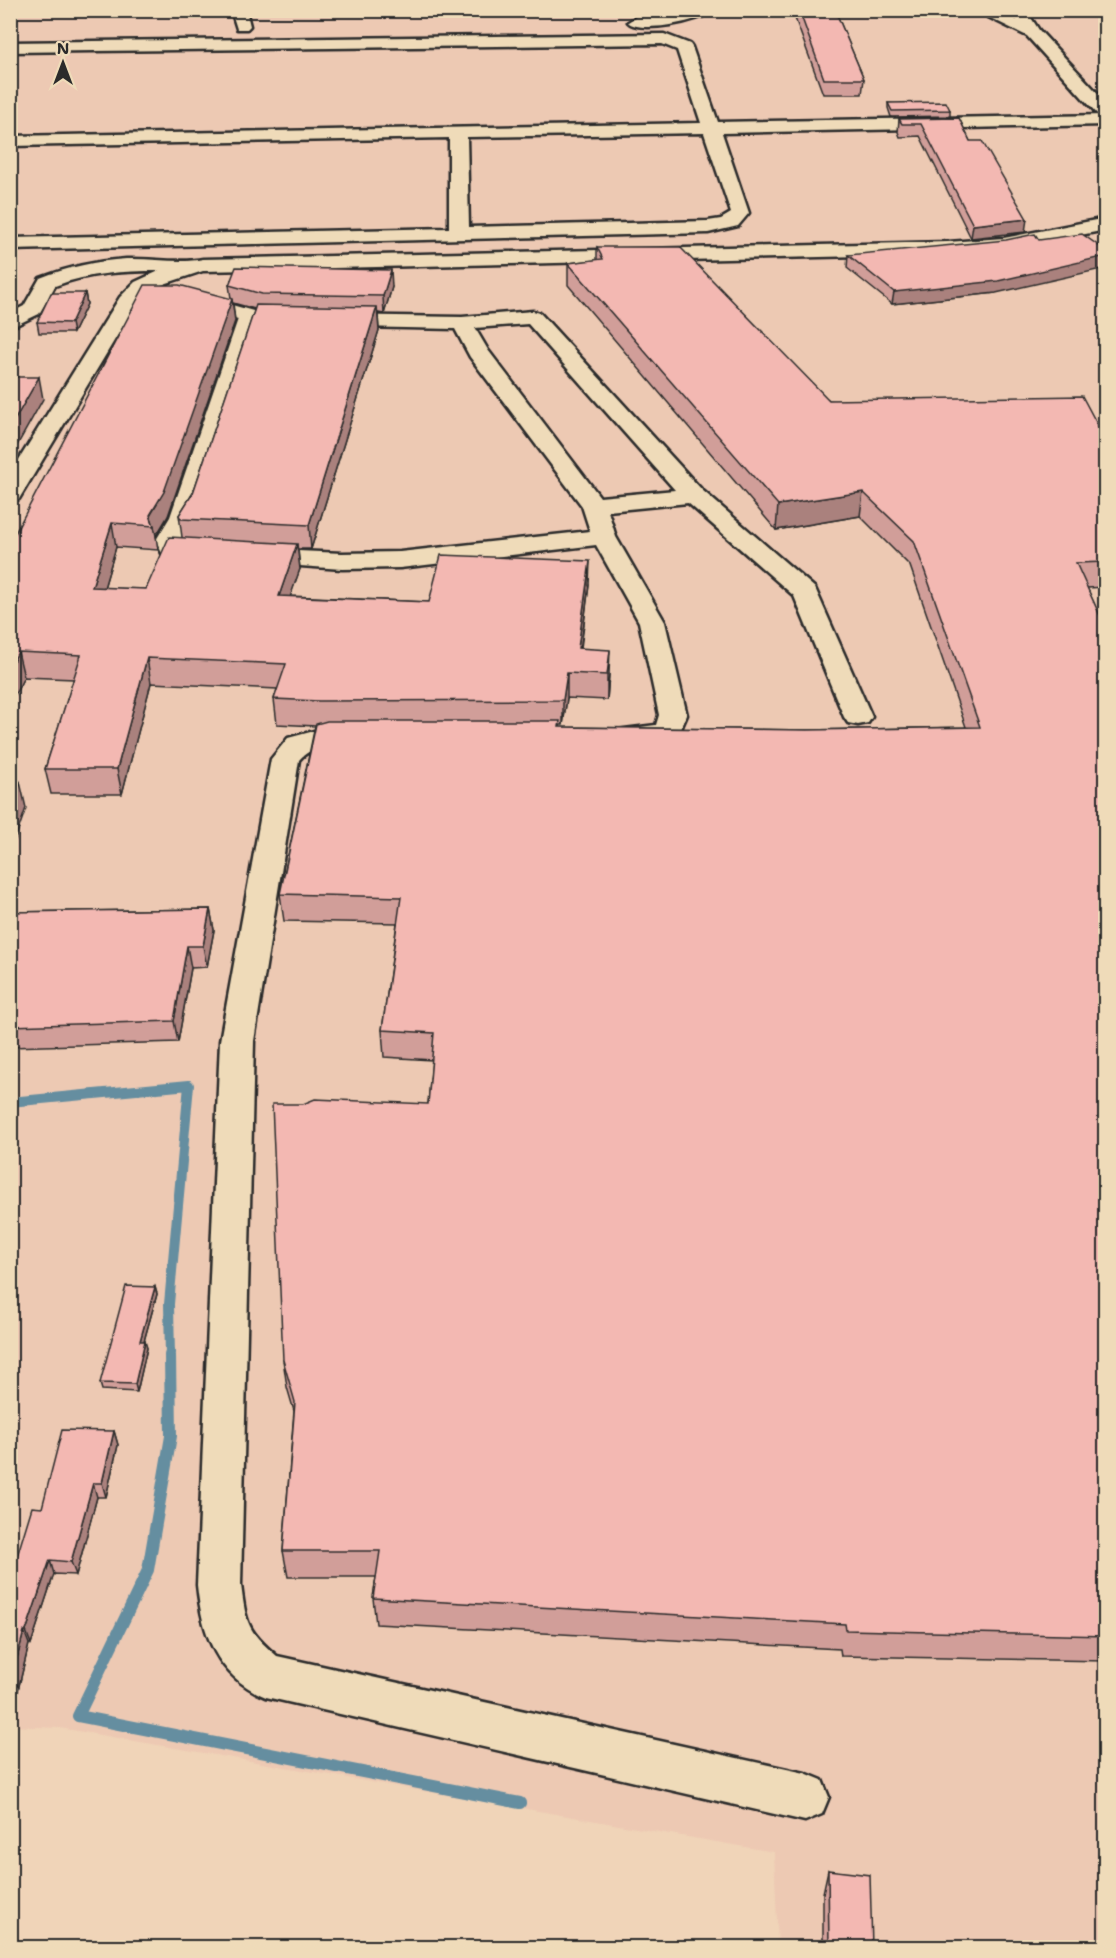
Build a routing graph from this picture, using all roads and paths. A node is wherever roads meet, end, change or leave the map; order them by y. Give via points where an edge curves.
1 (238, 10) edge
2 (706, 10) edge
3 (981, 10) edge
4 (1018, 10) edge
5 (622, 22) dead end
6 (242, 26) dead end
7 (1033, 33) junction
8 (10, 46) edge
9 (1106, 113) edge
10 (1106, 120) edge
11 (711, 128) junction
12 (458, 132) junction
13 (10, 141) edge
14 (1106, 224) edge
15 (459, 234) junction
16 (10, 244) edge
17 (203, 265) junction
18 (142, 286) junction
19 (249, 318) junction
20 (10, 322) edge
21 (462, 323) junction
22 (10, 494) edge
23 (693, 495) junction
24 (594, 505) junction
25 (604, 537) junction
26 (858, 717) dead end
27 (392, 735) edge
28 (592, 736) edge
29 (805, 1797) dead end

1 - 6 street
2 - 5 street via 689,18
3 - 7 street
4 - 7 street
7 - 9 street
8 - 11 street via 664,39 684,47
10 - 11 street
11 - 12 street
11 - 15 street via 740,213 726,225
12 - 13 street
12 - 15 street
14 - 17 street via 1004,244 948,248
15 - 16 street
17 - 18 street via 174,271
17 - 20 street via 125,266 74,272 47,282 32,310
18 - 19 street
18 - 22 street via 130,297
19 - 21 street
19 - 25 street via 182,517 168,540 173,553 400,560
21 - 23 street via 533,318
21 - 24 street via 478,352
23 - 24 street
23 - 26 street via 806,593
24 - 25 street
25 - 28 street via 652,622 673,715 668,730 651,736
27 - 29 street via 329,736 298,744 285,759 237,1041 219,1585 223,1619 239,1653 266,1675

